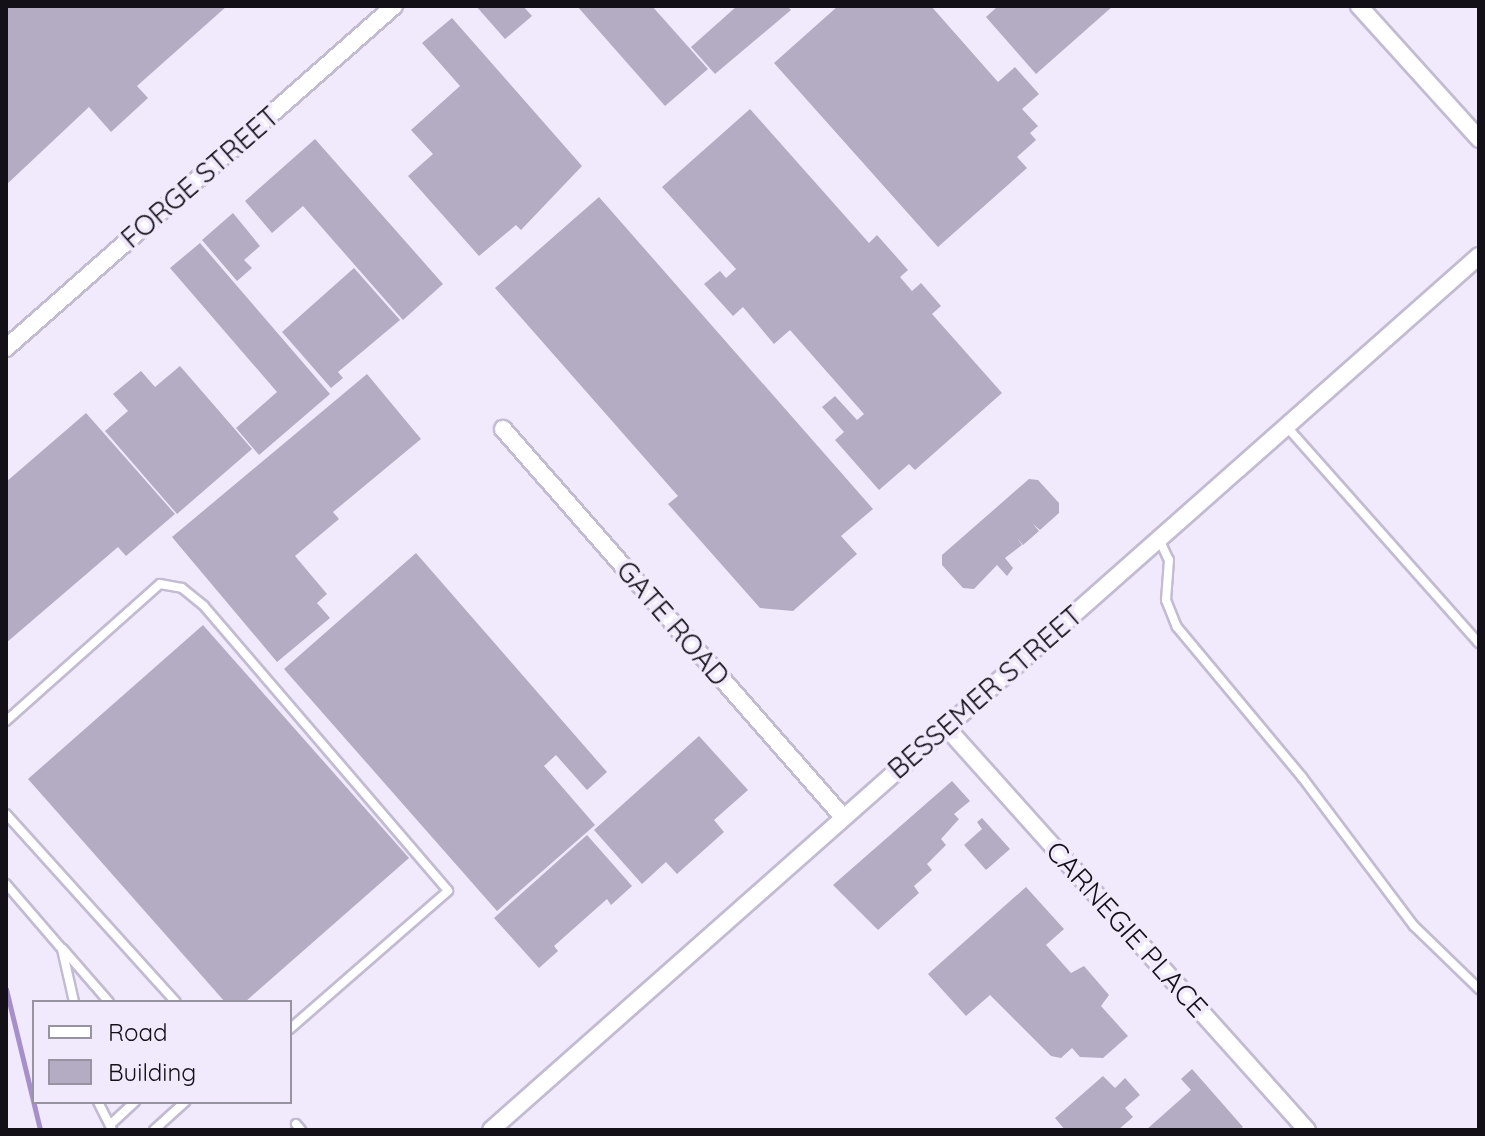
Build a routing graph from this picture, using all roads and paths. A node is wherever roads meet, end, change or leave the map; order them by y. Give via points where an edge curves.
1 (394, 6) edge
2 (1359, 6) edge
3 (1479, 139) edge
4 (1479, 256) edge
5 (6, 348) edge
6 (1286, 426) junction
7 (503, 429) dead end
8 (1159, 539) junction
9 (1479, 643) edge
10 (6, 721) edge
11 (946, 727) junction
12 (6, 814) edge
13 (843, 817) junction
14 (6, 884) edge
15 (62, 949) junction
16 (1479, 989) edge
17 (74, 1000) edge
18 (107, 1000) edge
19 (174, 1000) edge
20 (292, 1027) edge
21 (99, 1104) edge
22 (133, 1104) edge
23 (183, 1104) edge
24 (112, 1127) edge
25 (154, 1130) edge
26 (491, 1130) edge
27 (1307, 1130) edge

1 - 5 street, FORGE STREET
2 - 3 street
4 - 6 street, BESSEMER STREET
6 - 8 street, BESSEMER STREET
6 - 9 lane
7 - 13 street, GATE ROAD
8 - 11 street, BESSEMER STREET
8 - 16 lane via 1169,560 1166,600 1177,627 1302,777 1414,926
10 - 20 lane via 160,584 182,588 204,606 448,891
11 - 13 street, BESSEMER STREET
11 - 27 street, CARNEGIE PLACE
12 - 19 lane
13 - 26 street, BESSEMER STREET
14 - 15 lane
15 - 17 lane
15 - 18 lane
21 - 24 lane
22 - 24 lane
23 - 25 lane

